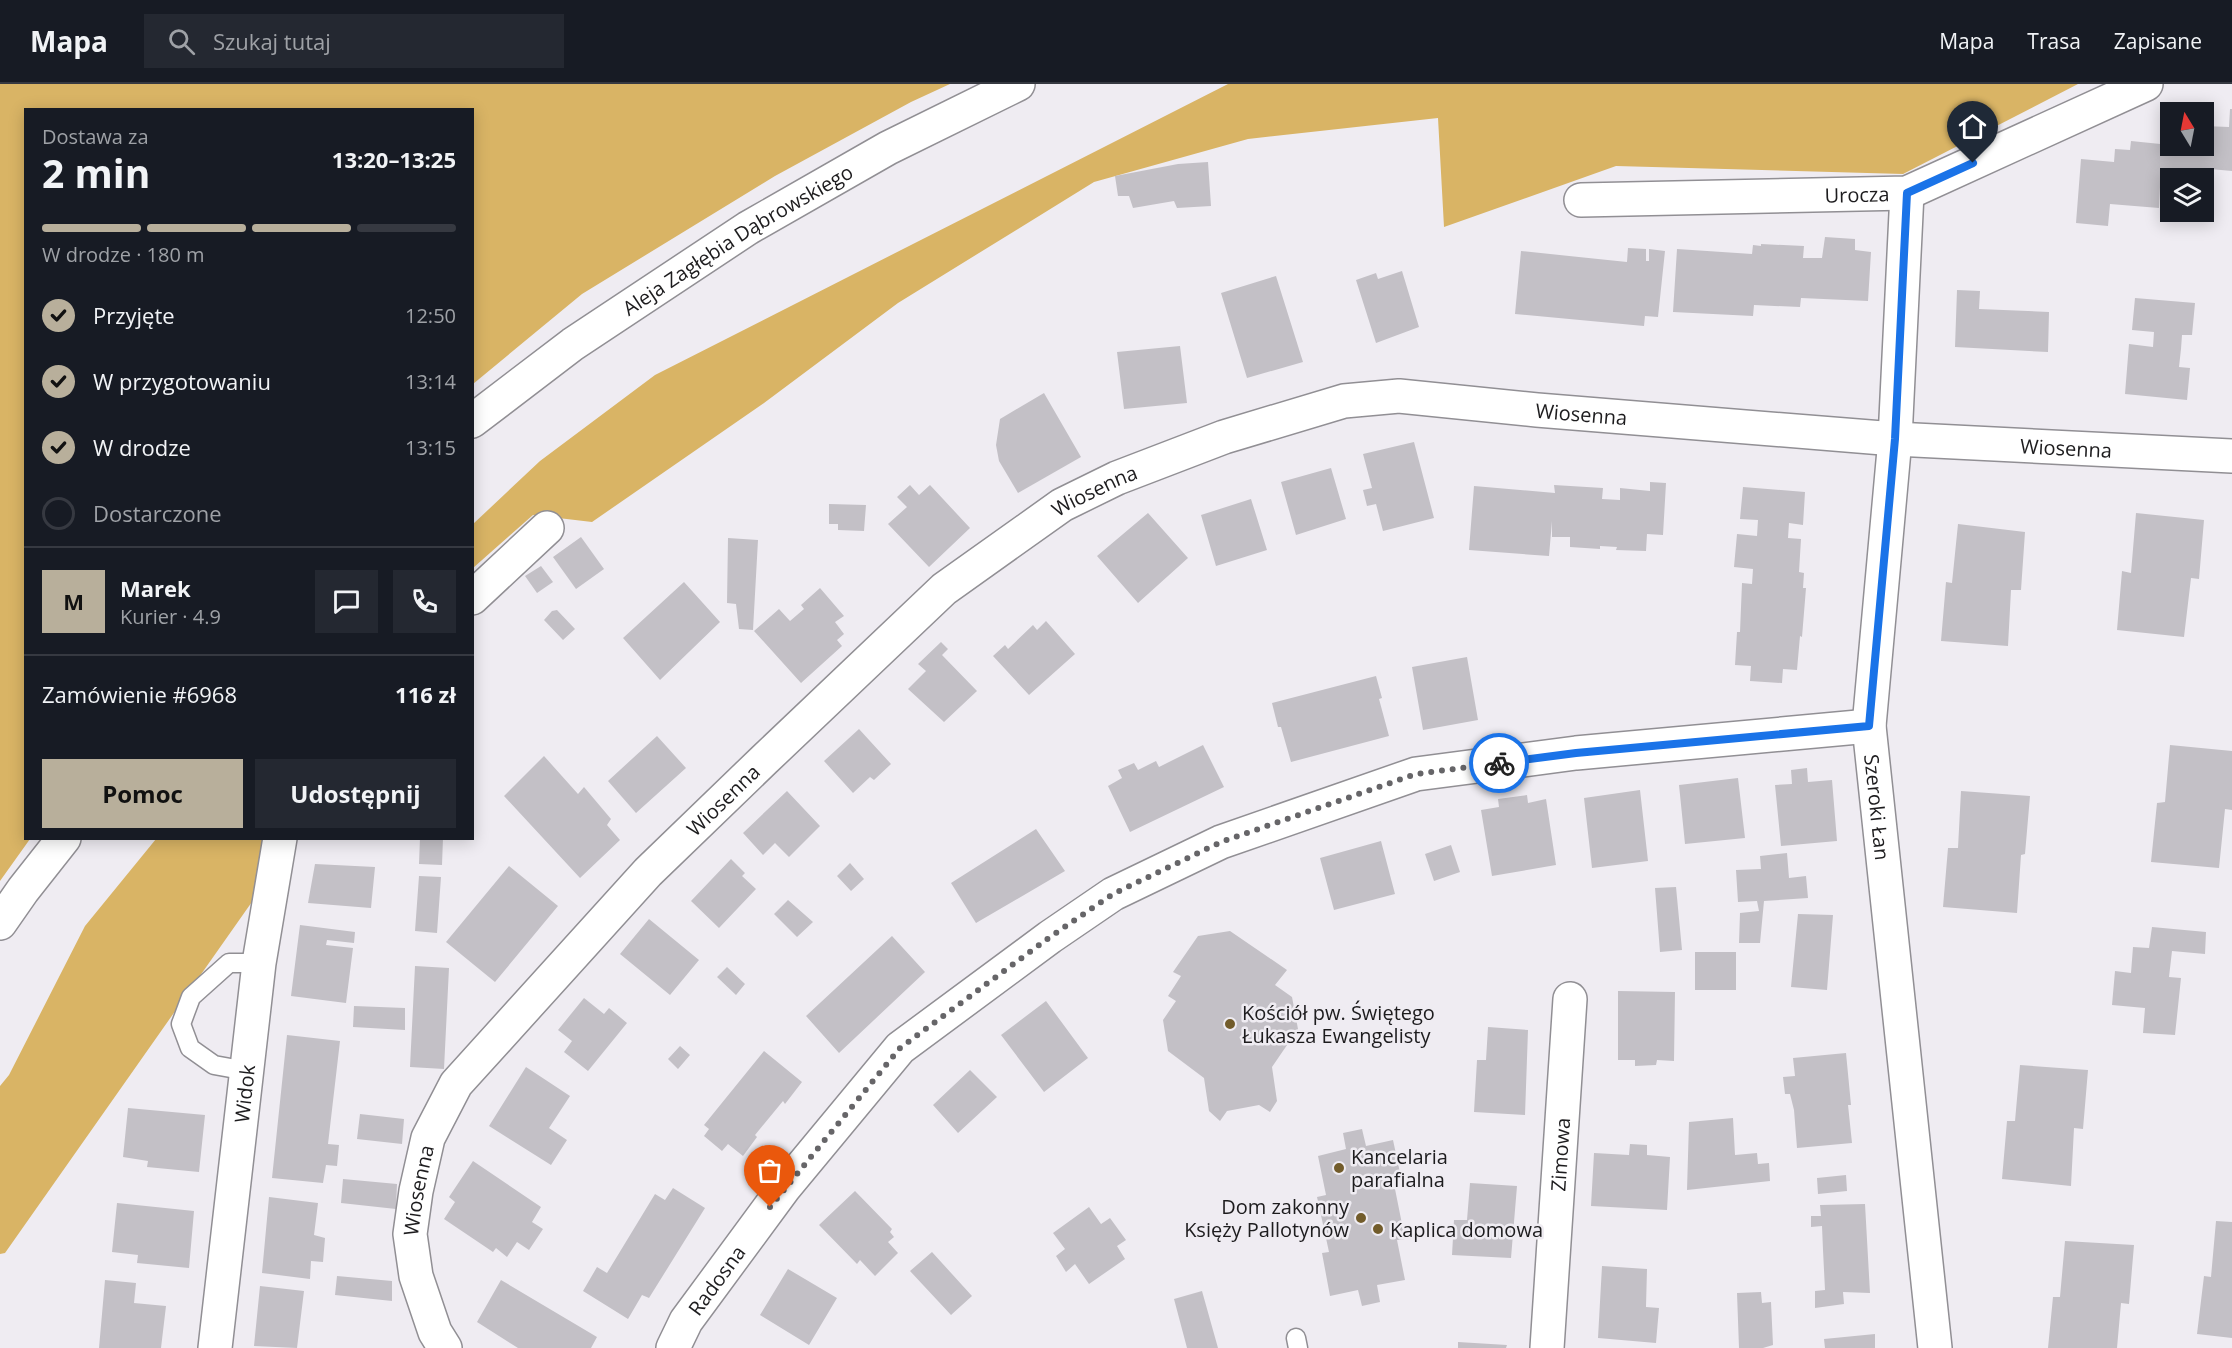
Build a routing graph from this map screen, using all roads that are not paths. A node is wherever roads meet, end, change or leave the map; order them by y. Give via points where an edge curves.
1 (1018, 84) edge
2 (2146, 84) edge
3 (1907, 193) junction
4 (1581, 200) dead end
5 (474, 419) edge
6 (1895, 439) junction
7 (2232, 456) edge
8 (547, 528) dead end
9 (474, 596) edge
10 (1869, 726) junction
11 (62, 840) edge
12 (280, 840) edge
13 (0, 923) edge
14 (259, 963) junction
15 (1570, 999) dead end
16 (247, 1071) junction
17 (216, 1348) edge
18 (445, 1348) edge
19 (673, 1348) edge
20 (1547, 1348) edge
21 (1935, 1348) edge

1 - 5 street, Aleja Zagłębia Dąbrowskiego via 888,148 748,228 573,344
2 - 3 street, Urocza
3 - 4 street, Urocza
3 - 6 street, Szeroki Łan
6 - 7 street, Wiosenna
6 - 10 street, Szeroki Łan
6 - 18 street, Wiosenna via 1399,396 1344,401 1224,437 1117,478 1062,505 944,589 747,776 648,872 456,1084 428,1138 410,1234 416,1276 435,1332
8 - 9 street
10 - 19 street, Radosna via 1576,753 1416,774 1221,842 1113,894 900,1048 784,1188 686,1321
10 - 21 street, Szeroki Łan
11 - 13 street
12 - 14 street, Widok
14 - 16 street, Widok
14 - 16 lane via 229,963 191,997 181,1024 190,1048 206,1060
15 - 20 street, Zimowa
16 - 17 street, Widok

